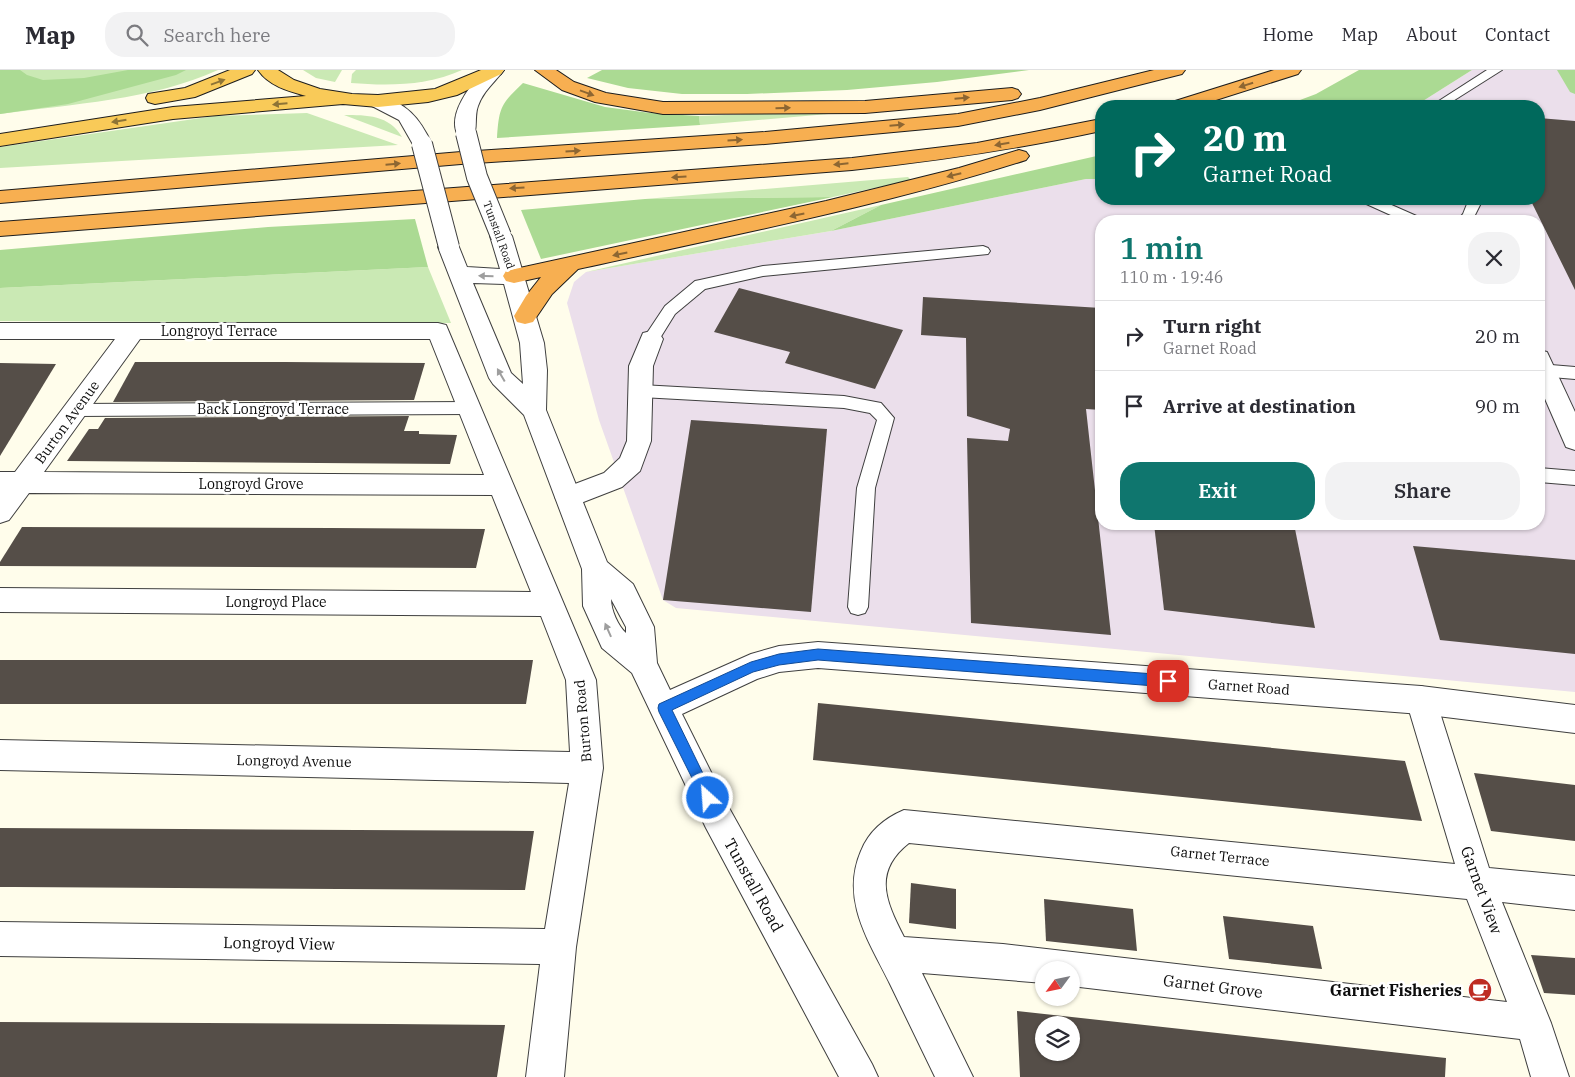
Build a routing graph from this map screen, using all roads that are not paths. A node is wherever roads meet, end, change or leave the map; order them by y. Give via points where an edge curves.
1 (246, 70) edge
2 (267, 70) edge
3 (495, 70) edge
4 (544, 70) edge
5 (1176, 70) edge
6 (1292, 70) edge
7 (1496, 70) edge
8 (1121, 84) junction
9 (346, 98) junction
10 (1199, 100) edge
11 (1448, 100) edge
12 (377, 101) junction
13 (77, 110) dead end
14 (1095, 126) edge
15 (1095, 133) edge
16 (0, 140) edge
17 (344, 169) junction
18 (0, 188) edge
19 (0, 197) edge
20 (1380, 205) edge
21 (1403, 215) edge
22 (0, 229) edge
23 (982, 252) dead end
24 (570, 265) junction
25 (458, 273) junction
26 (514, 276) junction
27 (525, 316) junction
28 (0, 331) edge
29 (134, 331) junction
30 (438, 331) joint
31 (651, 339) joint
32 (1545, 367) edge
33 (1575, 373) edge
34 (1545, 375) edge
35 (641, 391) junction
36 (471, 408) junction
37 (76, 410) junction
38 (534, 410) junction
39 (1575, 440) edge
40 (1545, 476) edge
41 (1575, 478) edge
42 (11, 482) edge
43 (502, 485) junction
44 (568, 497) junction
45 (0, 512) edge
46 (0, 600) edge
47 (551, 604) junction
48 (858, 608) dead end
49 (1421, 700) junction
50 (664, 708) junction
51 (1575, 719) edge
52 (0, 755) edge
53 (587, 768) junction
54 (1477, 882) junction
55 (1575, 893) edge
56 (0, 939) edge
57 (559, 947) junction
58 (893, 954) junction
59 (1532, 1023) junction
60 (545, 1077) edge
61 (859, 1077) edge
62 (954, 1077) edge
63 (1550, 1077) edge

13 -> 1 highway via 189,93
2 - 9 highway via 297,89
3 - 12 highway via 437,95
3 - 26 street, Tunstall Road, bridge via 469,101 464,117 477,177
4 -> 8 highway via 568,86 602,98 673,108 865,107
5 - 8 highway
6 -> 10 highway
7 - 11 lane
17 -> 8 highway via 765,138 958,120
9 - 12 highway
9 -> 16 highway via 173,113
12 - 25 street, Tunstall Road, bridge via 399,110 413,122
14 -> 22 highway via 964,151 811,167
15 -> 24 highway via 965,173 826,208
17 - 18 highway
17 - 19 highway
20 - 21 lane
23 - 31 lane via 763,271 700,285 670,310
24 - 26 highway
24 - 27 highway via 553,277
26 -> 25 street
38 -> 25 street, Tunstall Road via 502,378
26 - 27 street, Tunstall Road
27 - 38 street, Tunstall Road via 535,370
28 - 29 street, Longroyd Terrace
29 - 30 street, Longroyd Terrace
29 - 37 street, Burton Avenue
30 - 36 street, Burton Road
31 - 35 street via 641,366
32 - 33 lane
34 - 39 street
35 - 44 street via 639,441 631,464 613,480
35 - 48 lane via 844,402 875,407 886,418 866,488
36 - 37 lane, Back Longroyd Terrace
36 - 43 street, Burton Road
37 - 42 street, Burton Avenue
38 - 44 street, Tunstall Road
40 - 41 lane
42 - 43 street, Longroyd Grove
42 - 45 street, Burton Avenue
43 - 47 street, Burton Road
44 - 50 street, Tunstall Road via 596,569 597,606 612,639 642,664
46 - 47 street, Longroyd Place
47 - 53 street, Burton Road via 581,680
49 - 50 street, Garnet Road via 818,655 779,659 751,667
49 - 51 street, Garnet Road
49 - 54 street, Garnet View
50 - 61 street, Tunstall Road via 717,817
52 - 53 street, Longroyd Avenue
53 - 57 street, Burton Road
54 - 55 street, Garnet Terrace
54 - 58 street, Garnet Terrace via 904,826 888,837 876,853 869,873 869,895 875,916
54 - 59 street, Garnet View
56 - 57 street, Longroyd View
57 - 60 street, Burton Road
58 - 59 street, Garnet Grove via 1003,961
58 - 62 street
59 - 63 street, Garnet View

